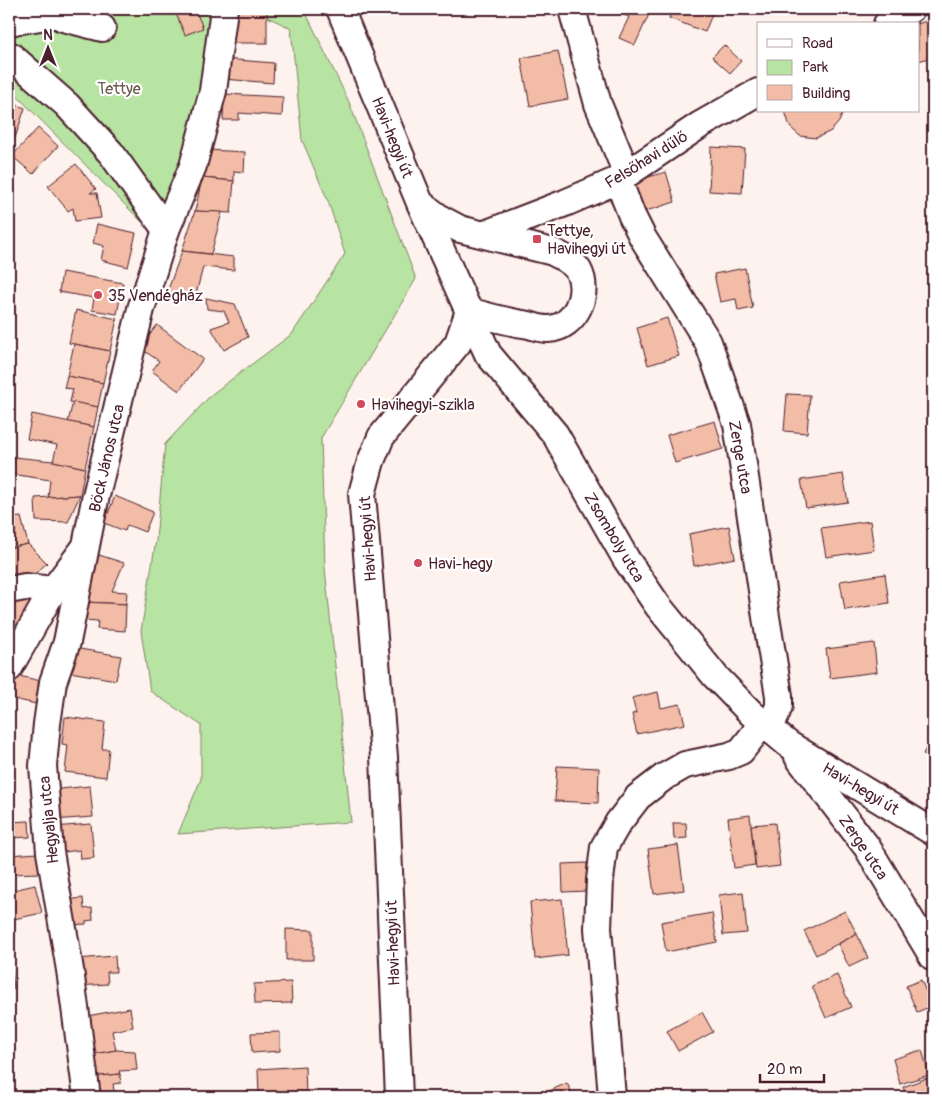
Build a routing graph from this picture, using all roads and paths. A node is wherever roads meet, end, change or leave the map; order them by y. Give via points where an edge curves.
1 (224, 9) edge
2 (340, 9) edge
3 (572, 9) edge
4 (911, 9) edge
5 (96, 18) edge
6 (9, 22) edge
7 (890, 22) edge
8 (11, 56) dead end
9 (757, 93) edge
10 (622, 177) junction
11 (420, 203) junction
12 (166, 230) junction
13 (485, 234) junction
14 (469, 311) junction
15 (87, 544) junction
16 (9, 590) edge
17 (53, 590) junction
18 (9, 668) edge
19 (774, 732) junction
20 (933, 832) edge
21 (933, 957) edge
22 (87, 1097) edge
23 (399, 1097) edge
24 (612, 1097) edge

1 - 12 street, Böck János utca via 213,91 193,166
2 - 11 street, Havi-hegyi út
3 - 10 street, Zerge utca
4 - 7 street
5 - 6 street via 53,15
8 - 12 street via 67,105 111,153
9 - 10 street, Felsőhavi dűlő via 700,125
10 - 13 street, Felsőhavi dűlő
10 - 19 street, Zerge utca via 632,216 643,238 708,342 737,424 779,696
11 - 13 street via 460,229
11 - 14 street, Havi-hegyi út
12 - 15 street, Böck János utca via 141,309
13 - 14 street via 553,252 566,259 577,270 582,282 582,298 575,314 563,326 548,329
14 - 19 street, Zsomboly utca via 488,354 555,434 626,559 658,606 715,676
14 - 23 street, Havi-hegyi út via 458,343 381,437 362,494 384,757
15 - 17 street, Böck János utca
15 - 22 street, Hegyalja utca via 67,642 53,682 43,766 50,852
16 - 17 street via 25,587
17 - 18 street, Böck János utca
19 - 20 street, Havi-hegyi út
19 - 21 street, Zerge utca via 868,847
19 - 24 street via 730,756 685,765 664,777 638,797 604,847 598,928

